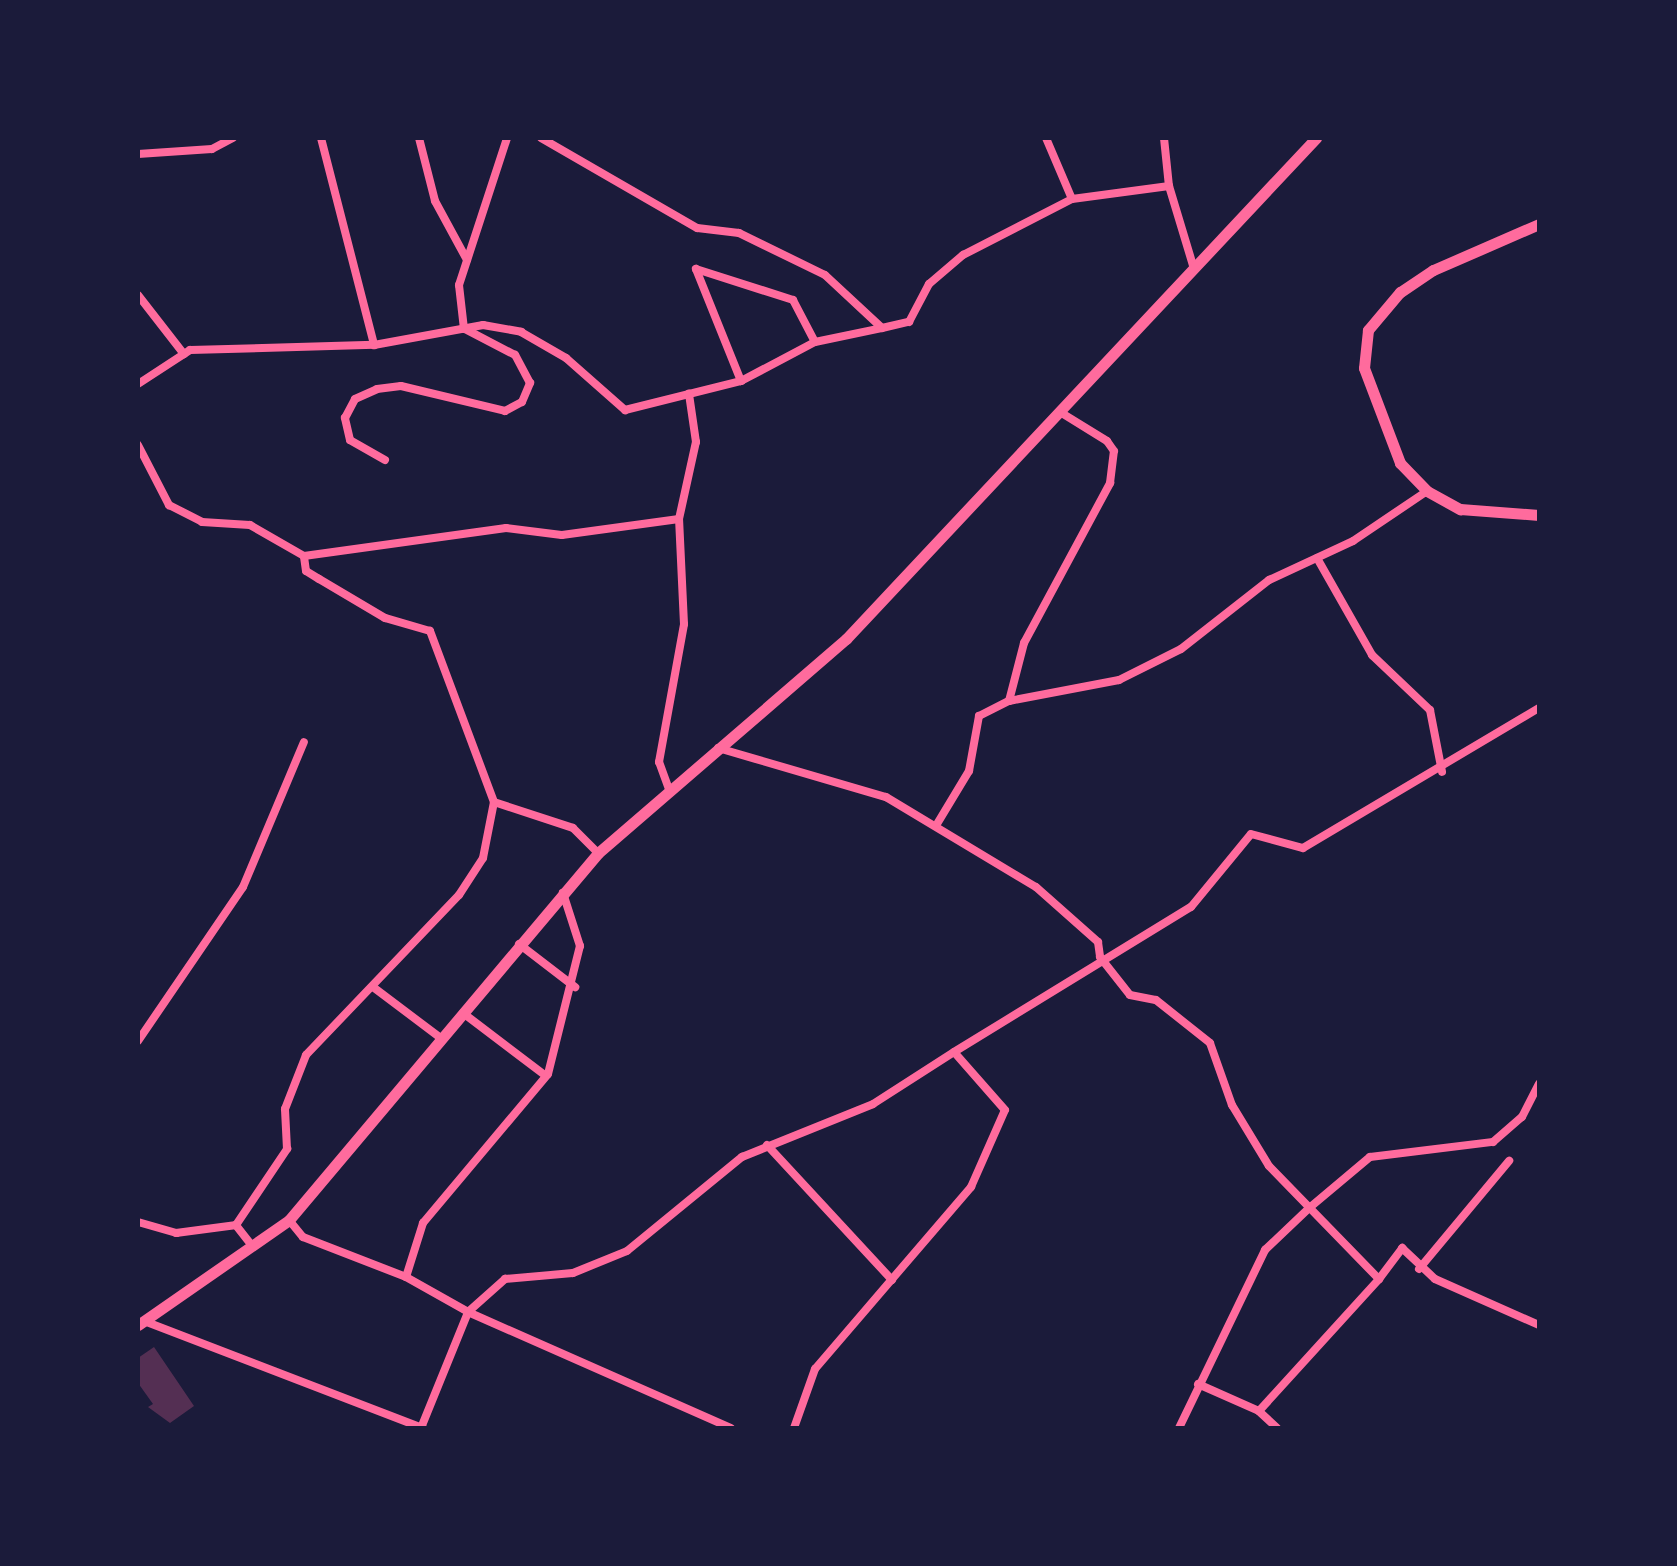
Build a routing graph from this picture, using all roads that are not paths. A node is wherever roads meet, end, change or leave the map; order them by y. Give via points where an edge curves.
1 (233, 138) edge
2 (321, 138) edge
3 (419, 138) edge
4 (507, 138) edge
5 (541, 138) edge
6 (1046, 138) edge
7 (1164, 138) edge
8 (1316, 138) edge
9 (138, 154) edge
10 (1169, 186) junction
11 (1072, 199) junction
12 (1539, 224) edge
13 (467, 260) junction
14 (1194, 269) junction
15 (138, 295) edge
16 (882, 328) junction
17 (464, 329) junction
18 (815, 342) junction
19 (374, 345) junction
20 (184, 354) junction
21 (741, 381) junction
22 (138, 384) edge
23 (689, 394) junction
24 (1060, 412) junction
25 (138, 445) edge
26 (385, 460) dead end
27 (1427, 491) junction
28 (1539, 515) edge
29 (679, 519) junction
30 (304, 556) junction
31 (1317, 558) junction
32 (1009, 701) junction
33 (1539, 708) edge
34 (304, 742) dead end
35 (718, 748) junction
36 (1442, 772) junction
37 (670, 792) junction
38 (494, 802) junction
39 (937, 824) junction
40 (598, 853) junction
41 (563, 893) junction
42 (519, 944) junction
43 (1100, 957) junction
44 (373, 987) junction
45 (575, 987) junction
46 (463, 1013) junction
47 (442, 1039) junction
48 (138, 1041) edge
49 (954, 1052) junction
50 (546, 1076) junction
51 (1539, 1084) edge
52 (767, 1145) junction
53 (1509, 1161) dead end
54 (1308, 1209) junction
55 (289, 1220) junction
56 (138, 1222) edge
57 (236, 1225) junction
58 (253, 1247) junction
59 (1419, 1269) junction
60 (406, 1277) junction
61 (1379, 1279) junction
62 (892, 1280) junction
63 (468, 1312) junction
64 (143, 1319) edge
65 (1539, 1325) edge
66 (1198, 1384) junction
67 (1259, 1411) junction
68 (422, 1428) edge
69 (731, 1428) edge
70 (794, 1428) edge
71 (1179, 1428) edge
72 (1277, 1428) edge

1 - 9 street via 212,149
2 - 19 street
3 - 13 street via 435,201
4 - 13 street
5 - 16 street via 697,228 739,233 825,275
6 - 11 street
7 - 10 street
8 - 14 street
10 - 11 street
10 - 14 street
11 - 16 street via 963,255 929,284 909,322
12 - 27 street via 1433,270 1384,305 1368,330 1364,368 1375,411 1400,463
13 - 17 street via 459,285
14 - 24 street
15 - 20 street
16 - 18 street
17 - 19 street
17 - 23 street via 521,332 566,358 625,410
17 - 26 street via 515,355 530,383 522,402 505,411 401,386 377,389 355,399 345,418 350,440
18 - 21 street
18 - 21 street via 793,300 696,269
19 - 20 street
20 - 22 street
21 - 23 street
23 - 29 street via 696,442
24 - 32 street via 1107,441 1114,451 1110,483 1024,643
24 - 35 street via 846,639
25 - 30 street via 169,505 202,522 250,525
27 - 28 street via 1460,509
27 - 31 street
29 - 30 street via 562,535 506,528
29 - 37 street via 684,624 659,762
30 - 38 street via 306,571 319,579 385,618 430,631
31 - 32 street via 1269,580 1181,649 1119,680
31 - 36 street via 1372,655 1430,710
32 - 39 street via 979,716 969,771
33 - 36 street
34 - 48 street via 243,887
35 - 37 street
35 - 39 street via 886,797
36 - 43 street via 1303,848 1251,834 1191,907
37 - 40 street
38 - 40 street via 573,828
38 - 44 street via 483,858 459,895
39 - 43 street via 1036,887 1098,942
40 - 41 street
41 - 42 street
41 - 45 street via 580,946
42 - 45 street
42 - 46 street
43 - 49 street
43 - 54 street via 1130,995 1156,1000 1210,1043 1239,1117 1269,1166
44 - 47 street
44 - 57 street via 306,1055 285,1109 287,1149
45 - 50 street
46 - 47 street
46 - 50 street
47 - 55 street
49 - 52 street via 873,1104
49 - 62 street via 1005,1110 971,1187
50 - 60 street via 423,1223
51 - 54 street via 1522,1117 1493,1142 1370,1157
52 - 62 street
52 - 63 street via 627,1251 573,1273 505,1279
53 - 59 street
54 - 61 street
54 - 66 street via 1265,1250
55 - 58 street
55 - 60 street via 303,1237
56 - 57 street via 176,1233
57 - 58 street
58 - 64 street
59 - 61 street via 1402,1248
59 - 65 street
60 - 63 street
61 - 67 street
62 - 70 street via 815,1369
63 - 68 street
63 - 69 street
64 - 68 street
66 - 67 street
66 - 71 street
67 - 72 street

